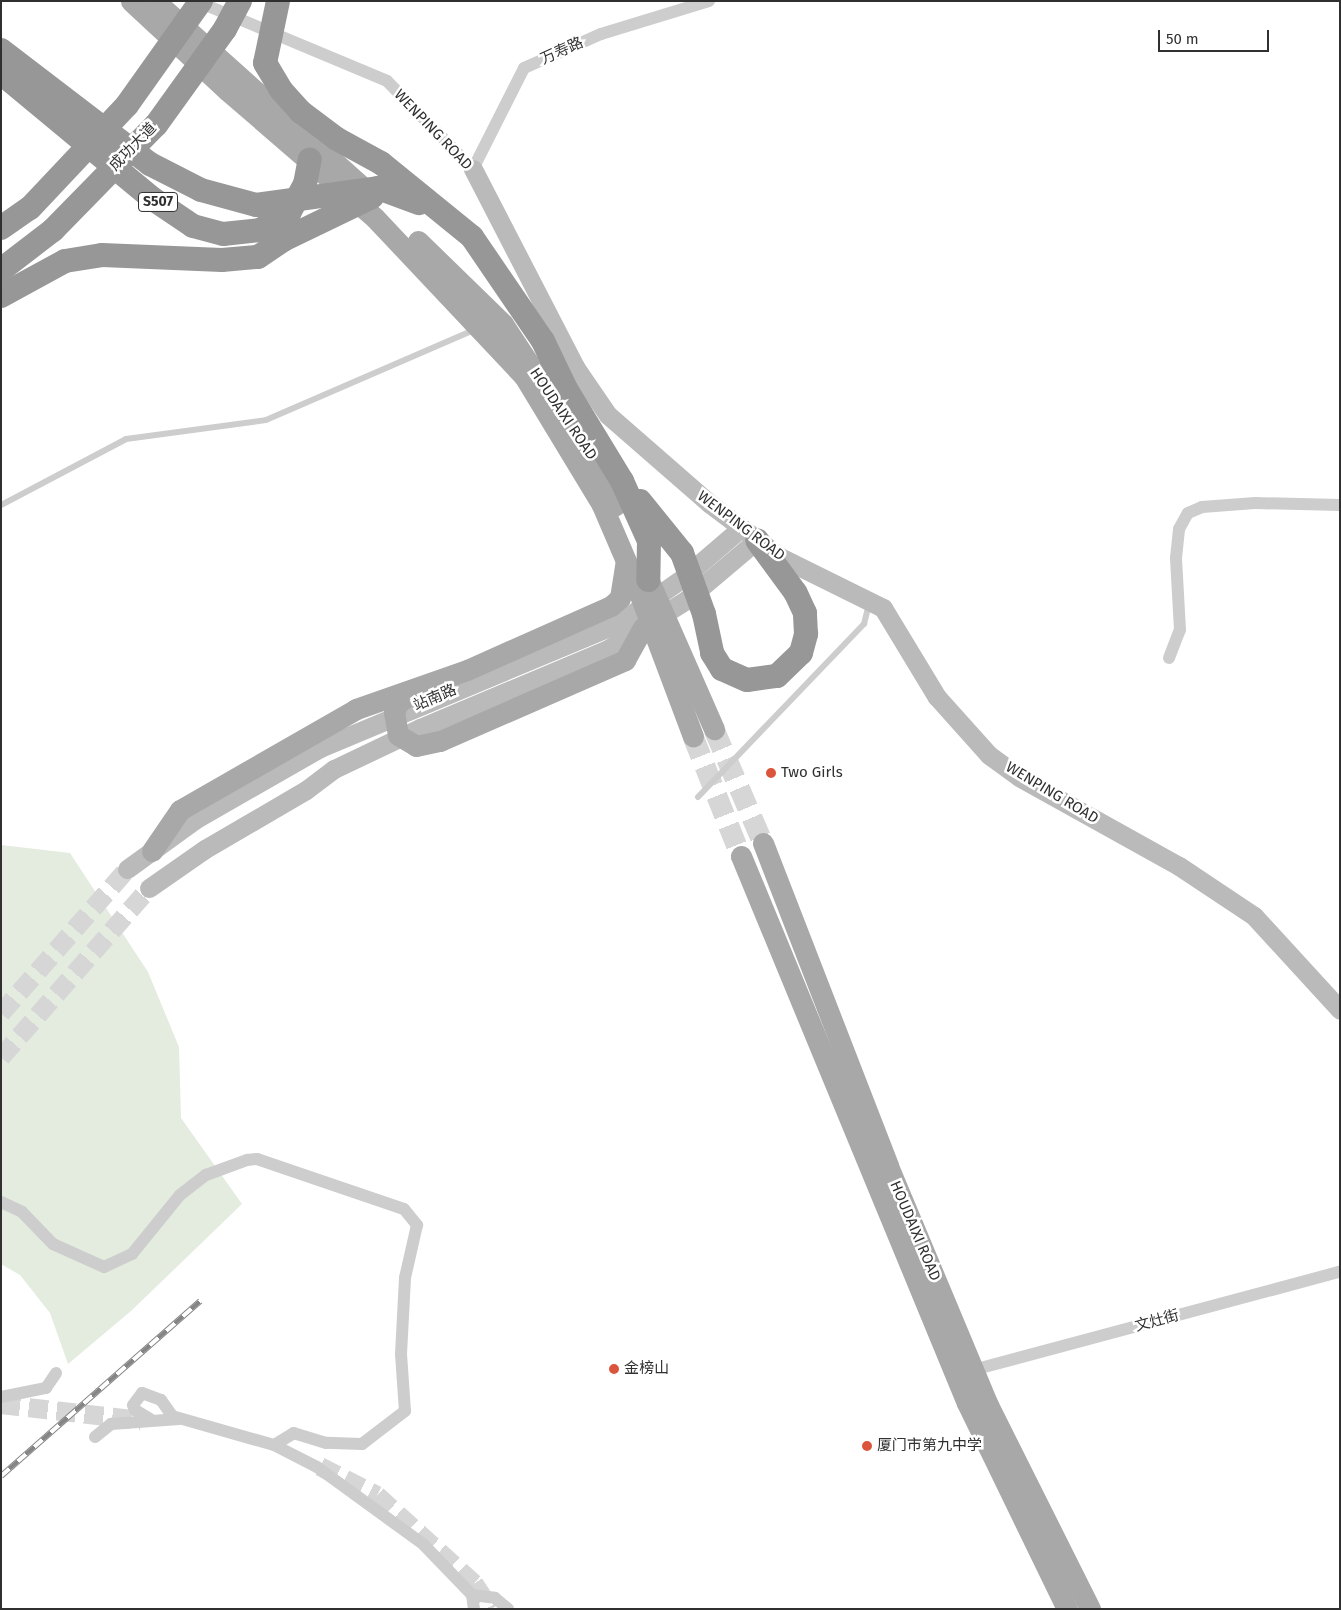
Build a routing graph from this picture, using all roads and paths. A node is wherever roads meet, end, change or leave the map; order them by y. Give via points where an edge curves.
1 (131, 1) edge
2 (155, 1) edge
3 (196, 1) edge
4 (201, 1) edge
5 (240, 1) edge
6 (278, 1) edge
7 (708, 1) edge
8 (1, 50) edge
9 (1, 74) edge
10 (1, 88) edge
11 (319, 157) junction
12 (472, 169) junction
13 (359, 197) junction
14 (448, 216) junction
15 (12, 220) edge
16 (283, 240) junction
17 (1, 270) edge
18 (1, 296) edge
19 (479, 328) junction
20 (619, 475) junction
21 (1, 505) edge
22 (1340, 505) edge
23 (749, 534) junction
24 (626, 560) junction
25 (648, 580) junction
26 (870, 602) junction
27 (643, 628) junction
28 (1169, 658) dead end
29 (428, 684) junction
30 (714, 729) tunnel mouth
31 (693, 736) tunnel mouth
32 (698, 797) dead end
33 (763, 843) tunnel mouth
34 (152, 851) junction
35 (741, 856) tunnel mouth
36 (127, 869) tunnel mouth
37 (149, 888) tunnel mouth
38 (1340, 1010) edge
39 (1, 1202) edge
40 (1340, 1272) edge
41 (974, 1370) junction
42 (56, 1373) dead end
43 (1, 1398) edge
44 (150, 1419) junction
45 (182, 1419) junction
46 (96, 1437) dead end
47 (274, 1445) junction
48 (472, 1595) junction
49 (474, 1609) edge
50 (508, 1609) edge
51 (1067, 1609) edge
52 (1090, 1609) edge

1 - 11 main road via 228,91
2 - 11 main road
3 - 12 street, WENPING ROAD via 387,81
4 - 15 highway via 127,105
5 - 17 highway, 成功大道 via 225,29 156,125 53,230
6 - 14 highway via 265,62 281,90 301,112 337,139 381,164
7 - 12 street, 万寿路 via 601,34 524,68
8 - 13 highway via 150,164 200,190 256,205
9 - 11 highway, S507 via 153,199 193,226 223,234 260,230 289,213
10 - 16 highway via 139,201 193,234 234,242
11 - 13 main road
12 - 23 main road, WENPING ROAD via 575,367 608,415
13 - 14 highway via 378,188 400,194
13 - 16 highway
13 - 19 main road
13 - 25 main road, HOUDAIXI ROAD via 503,324 598,466
14 - 20 highway via 472,237 522,308 566,390
16 - 18 highway via 258,257 222,260 102,255 64,261
19 - 21 lane via 266,420 126,439
19 - 24 main road via 524,376 602,505
20 - 23 highway via 682,553 704,614 712,653 722,669 747,680 777,676 801,653 806,634 805,613 794,592
20 - 25 highway via 649,541
22 - 28 street via 1255,503 1202,507 1188,513 1179,530 1176,558 1180,630
23 - 26 main road, WENPING ROAD via 780,557
23 - 27 main road, 站南路 via 732,562 686,600
23 - 34 main road, 站南路 via 720,546 684,577 616,624 320,748 196,819
24 - 29 main road via 620,598 611,606
24 - 31 main road
25 - 30 main road, HOUDAIXI ROAD
26 - 32 lane via 864,624
26 - 38 main road, WENPING ROAD via 883,608 937,697 989,755 1019,777 1180,866 1254,916
27 - 29 main road via 625,660 440,741 416,746 407,744 393,723 398,703
27 - 37 main road, 站南路 via 608,649 420,728 334,769 306,790 205,849
29 - 34 main road via 356,709 241,773 180,810
33 - 41 main road, HOUDAIXI ROAD via 888,1166
34 - 36 main road, 站南路
35 - 51 main road, HOUDAIXI ROAD via 966,1402
39 - 47 street via 22,1212 53,1244 104,1267 132,1254 180,1195 206,1175 257,1159 404,1209 417,1225 405,1278 401,1354 405,1411 362,1444 326,1443 294,1433
40 - 41 street, 文灶街
41 - 52 main road, HOUDAIXI ROAD
42 - 43 street via 46,1388
44 - 45 street
44 - 45 street via 135,1410 133,1405 142,1393 161,1400 172,1416
44 - 46 street via 111,1424
45 - 47 street
47 - 48 street via 317,1467 380,1510 423,1544
48 - 49 street
48 - 50 street via 495,1598

